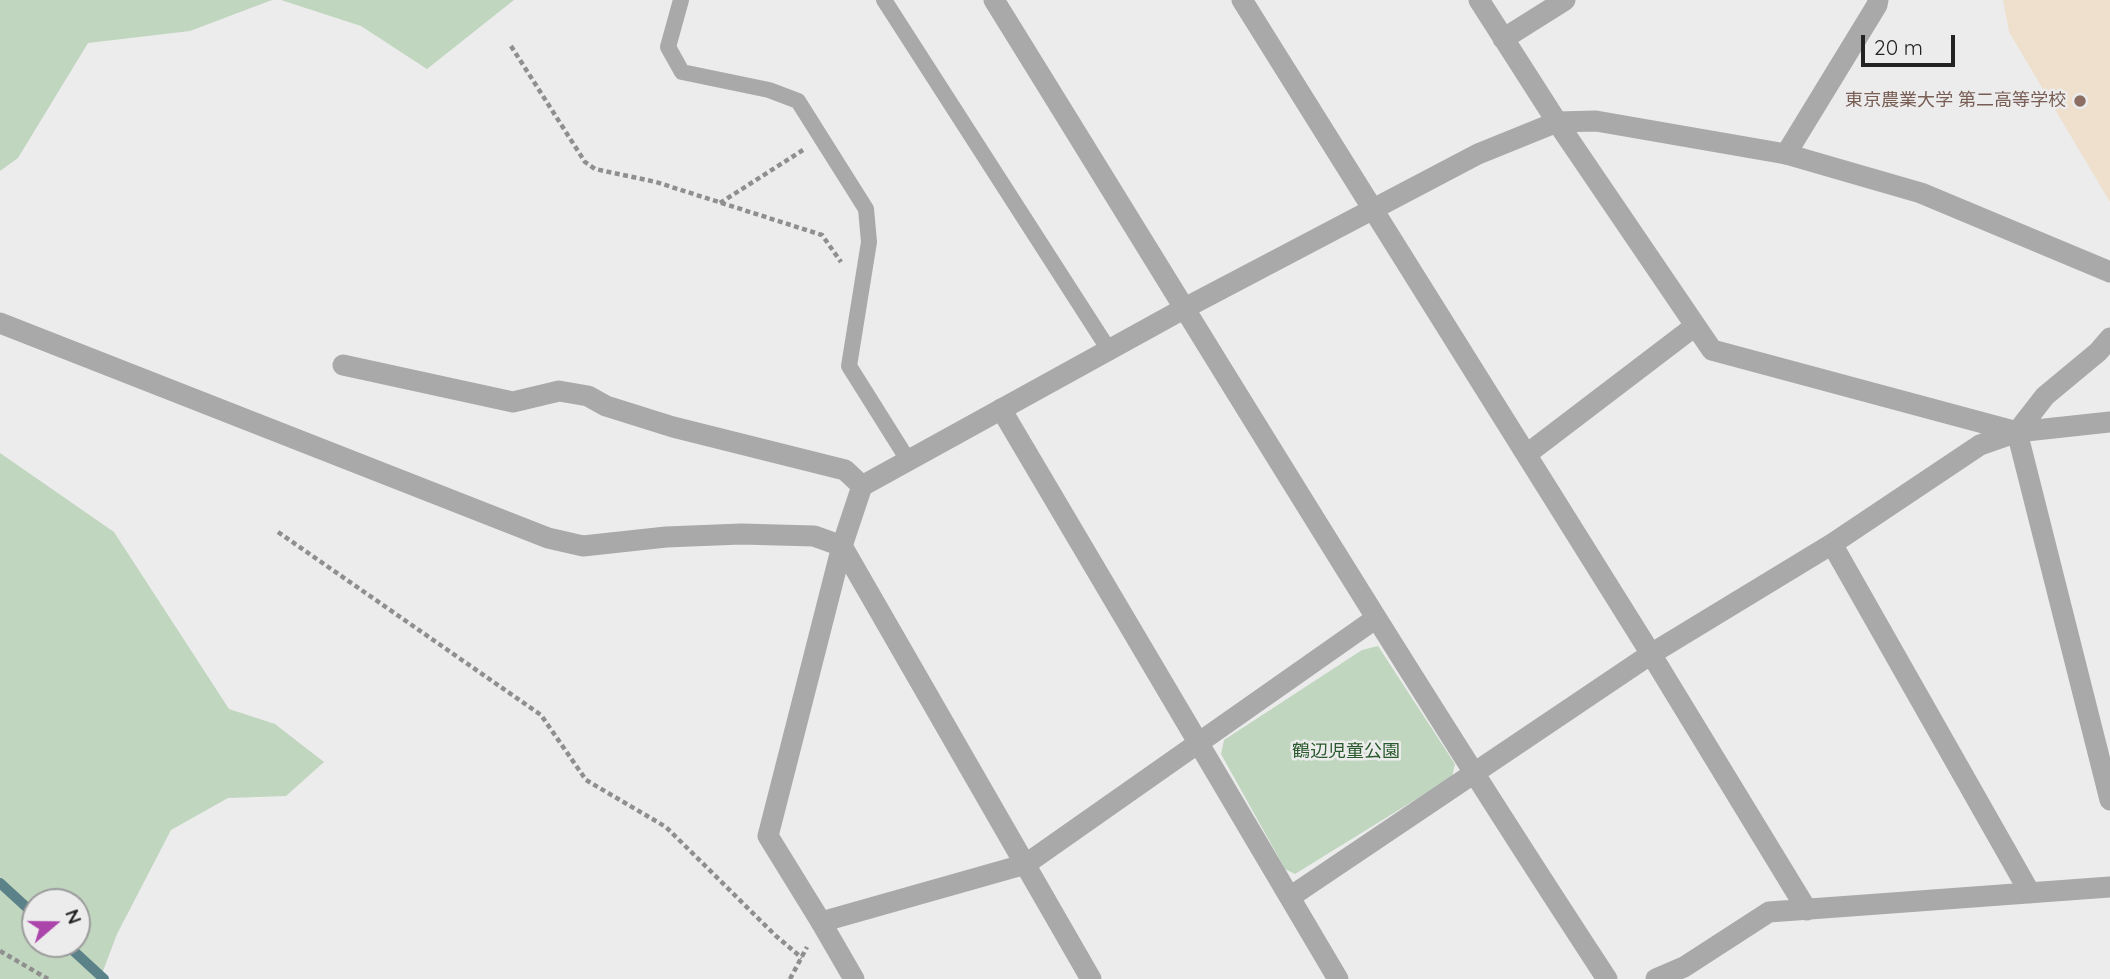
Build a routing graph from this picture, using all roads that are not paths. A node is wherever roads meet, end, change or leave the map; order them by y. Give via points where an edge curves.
1 (681, 0) edge
2 (884, 0) edge
3 (994, 0) edge
4 (1242, 0) edge
5 (1479, 0) edge
6 (1565, 0) edge
7 (1878, 0) edge
8 (1503, 39) junction
9 (1557, 122) junction
10 (1786, 154) junction
11 (1374, 208) junction
12 (2110, 272) edge
13 (1185, 309) junction
14 (0, 323) edge
15 (1695, 326) junction
16 (2110, 338) edge
17 (1109, 350) junction
18 (343, 365) dead end
19 (1001, 410) junction
20 (2110, 422) edge
21 (2017, 432) junction
22 (1527, 454) junction
23 (908, 460) junction
24 (862, 486) junction
25 (1832, 544) junction
26 (842, 546) junction
27 (1375, 619) junction
28 (1651, 654) junction
29 (1198, 743) junction
30 (1473, 775) junction
31 (2110, 800) edge
32 (1026, 864) junction
33 (2110, 887) edge
34 (2030, 892) junction
35 (1290, 897) junction
36 (1807, 910) junction
37 (821, 922) junction
38 (1688, 973) edge
39 (854, 979) edge
40 (1091, 979) edge
41 (1338, 979) edge
42 (1608, 979) edge
43 (1656, 979) edge

1 - 23 lane via 668,47 682,72 769,90 798,101 866,209 869,242 849,366
2 - 17 lane
3 - 13 street
4 - 11 street
5 - 8 street
6 - 8 street
7 - 10 street
8 - 9 street
9 - 10 street via 1596,121
9 - 11 street via 1478,154
9 - 15 street
10 - 12 street via 1921,193
11 - 13 street
11 - 22 street
13 - 17 street
13 - 27 street
14 - 26 street via 548,538 583,546 678,537 790,535 814,536
15 - 21 street via 1712,350
15 - 22 street
16 - 21 street via 2045,396
17 - 19 street
18 - 24 street via 513,402 559,391 588,396 673,427 845,470
19 - 23 street
19 - 29 street
20 - 21 street
21 - 25 street via 1980,444
21 - 31 street
22 - 28 street
23 - 24 street
24 - 26 street
25 - 28 street
25 - 34 street
26 - 32 street
26 - 37 street via 768,836
27 - 29 street
27 - 30 street
28 - 30 street
28 - 36 street
29 - 32 street
29 - 35 street
30 - 35 street
30 - 42 street
32 - 37 street
32 - 40 street
33 - 34 street
34 - 36 street
35 - 41 street
36 - 38 street via 1769,912
37 - 39 street
38 - 43 street

